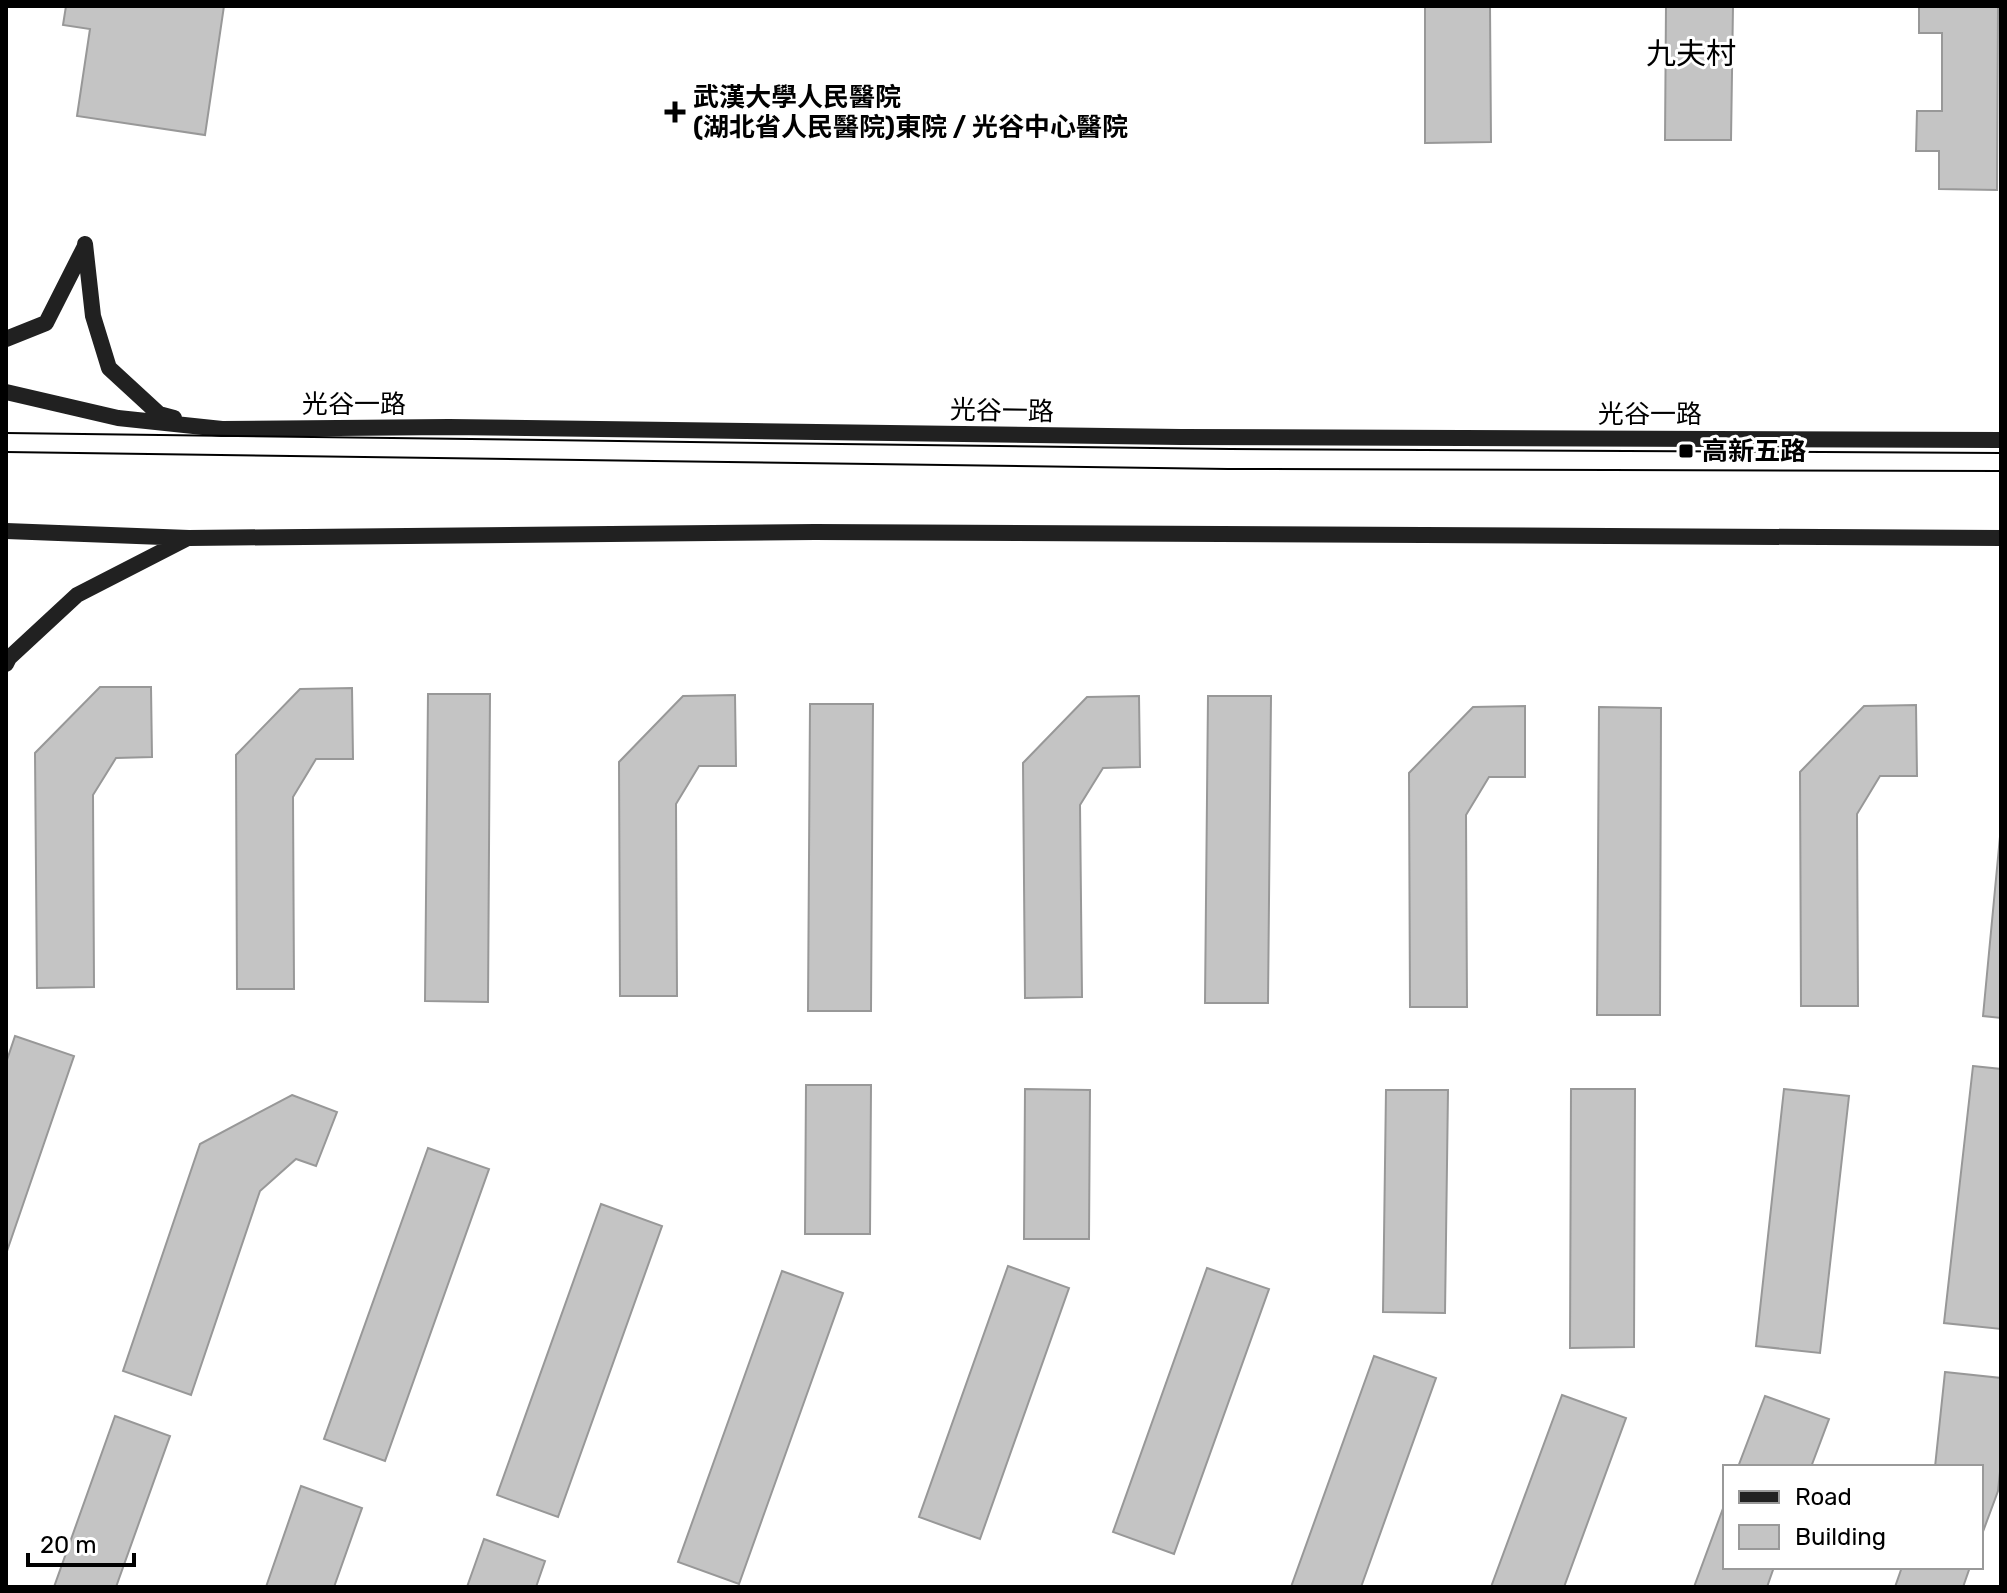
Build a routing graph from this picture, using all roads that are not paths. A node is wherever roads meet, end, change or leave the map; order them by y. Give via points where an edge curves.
1 (6, 339) edge
2 (6, 392) edge
3 (222, 429) junction
4 (2001, 440) edge
5 (6, 531) edge
6 (189, 538) junction
7 (2001, 538) edge
8 (6, 664) edge

1 - 3 main road via 46,323 85,244 93,316 109,368 159,414
2 - 3 main road, 光谷一路 via 118,418
3 - 4 main road, 光谷一路
5 - 6 main road
6 - 7 main road via 847,532
6 - 8 main road via 77,595

